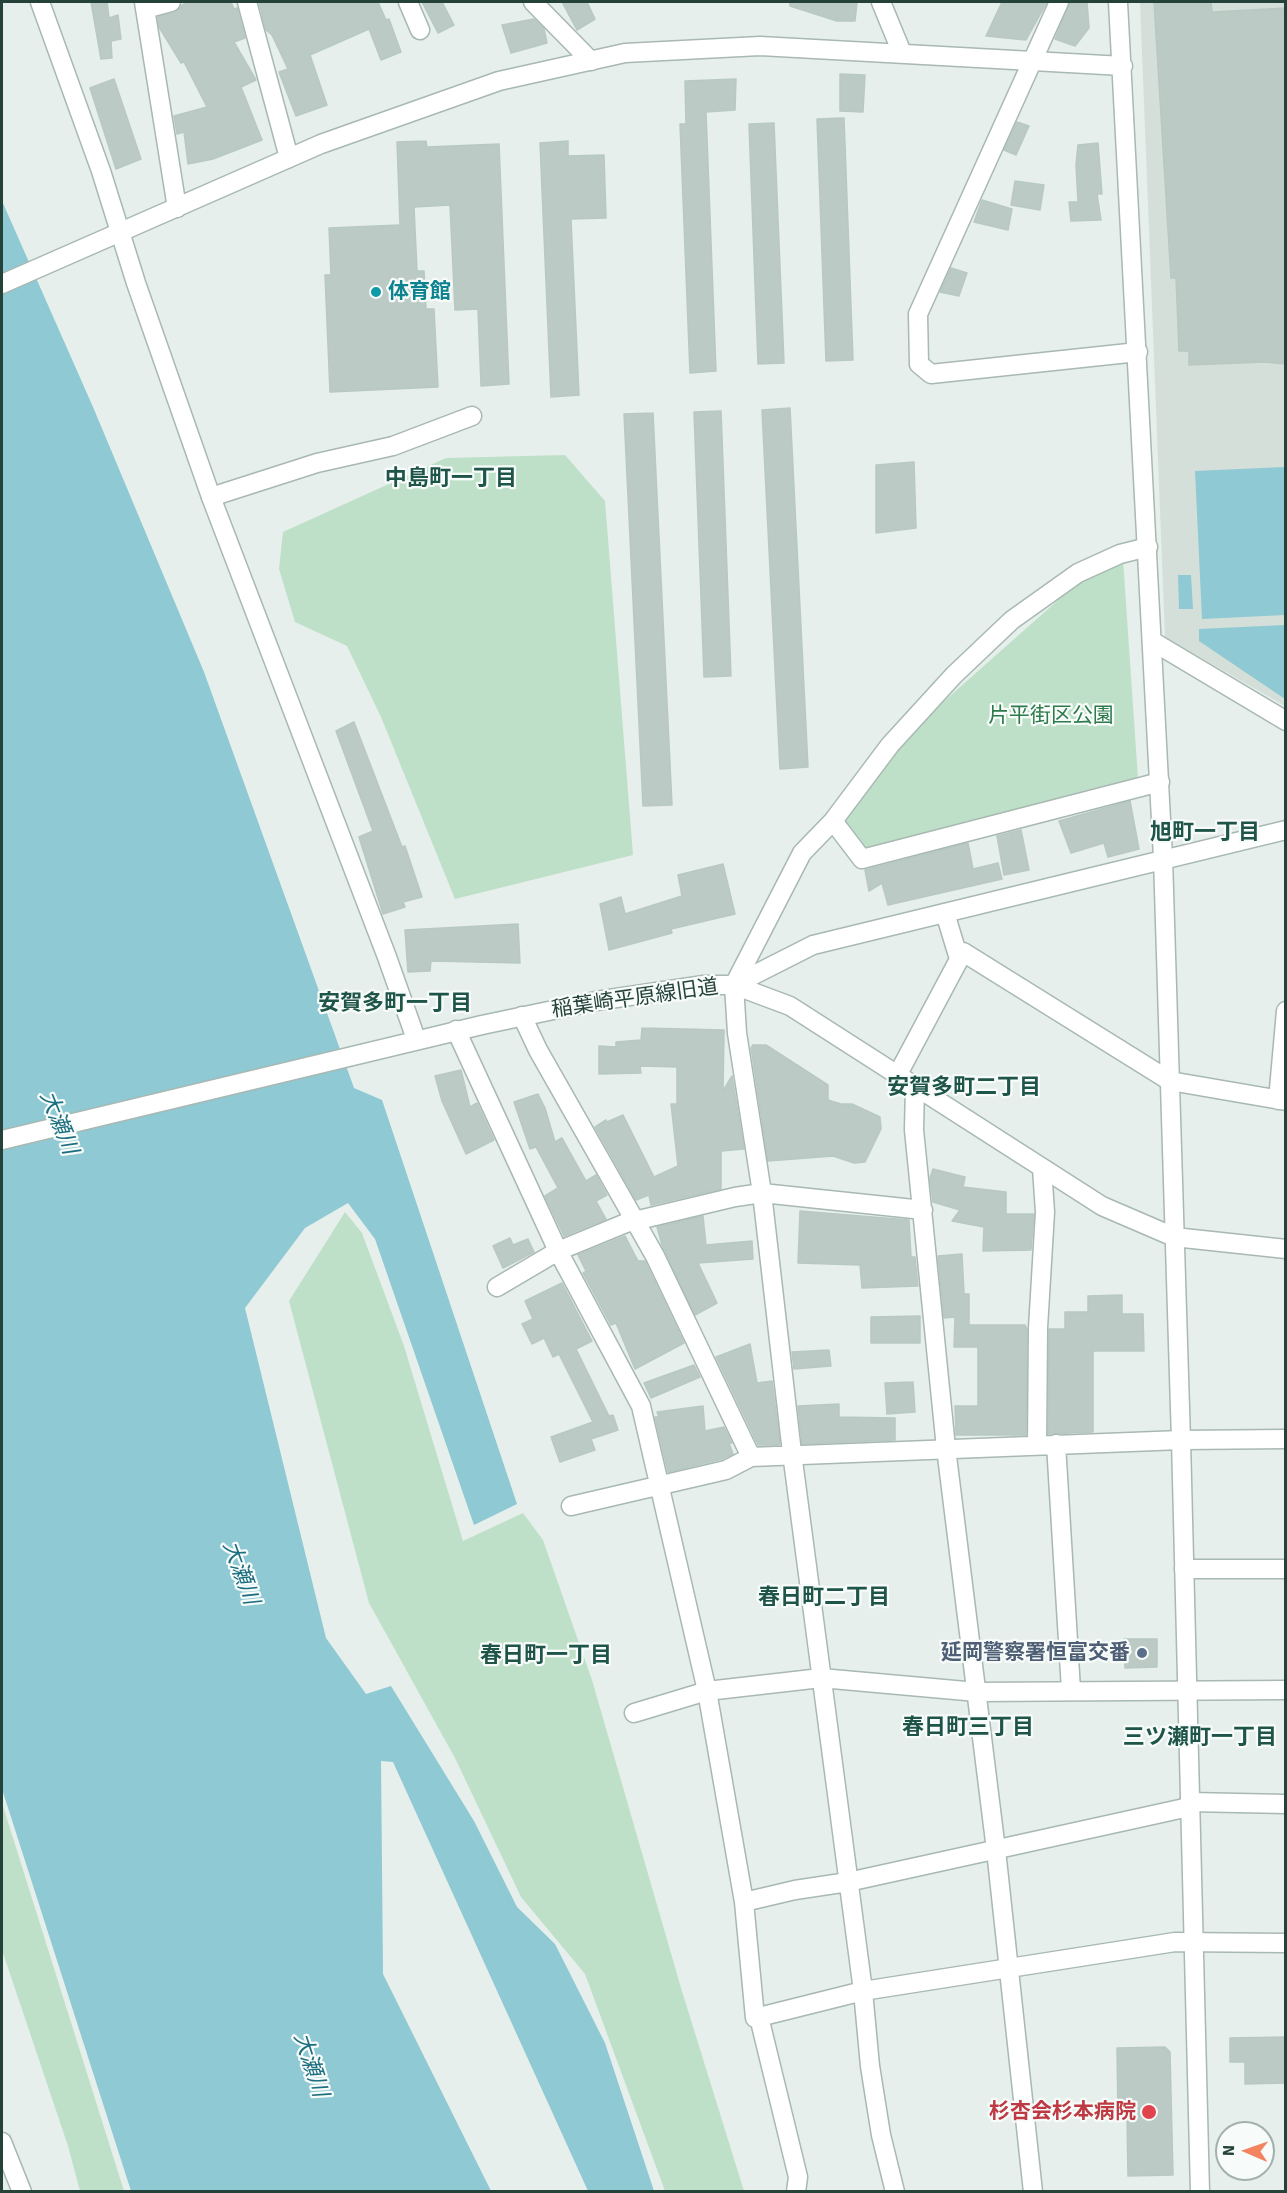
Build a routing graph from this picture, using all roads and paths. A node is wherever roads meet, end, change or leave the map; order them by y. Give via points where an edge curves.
1 (40, 2) edge
2 (171, 2) edge
3 (247, 2) edge
4 (408, 2) edge
5 (534, 2) edge
6 (881, 2) edge
7 (1059, 2) edge
8 (1118, 2) edge
9 (145, 5) edge
10 (420, 30) dead end
11 (902, 53) junction
12 (591, 61) junction
13 (1032, 61) junction
14 (1123, 66) junction
15 (289, 158) junction
16 (177, 208) junction
17 (113, 235) junction
18 (2, 284) edge
19 (1138, 352) junction
20 (472, 416) dead end
21 (211, 497) junction
22 (1148, 547) junction
23 (1152, 641) junction
24 (1286, 721) edge
25 (1160, 782) junction
26 (833, 821) junction
27 (1286, 830) edge
28 (1163, 858) junction
29 (945, 913) junction
30 (958, 959) junction
31 (734, 985) junction
32 (1286, 1011) edge
33 (522, 1016) junction
34 (456, 1030) junction
35 (416, 1039) junction
36 (898, 1074) junction
37 (1170, 1081) junction
38 (915, 1085) junction
39 (1282, 1101) edge
40 (2, 1140) edge
41 (1042, 1168) junction
42 (762, 1193) junction
43 (922, 1210) junction
44 (634, 1220) junction
45 (1174, 1237) junction
46 (1286, 1249) edge
47 (558, 1251) junction
48 (498, 1287) dead end
49 (1286, 1438) edge
50 (1181, 1440) junction
51 (1037, 1444) junction
52 (1056, 1444) junction
53 (946, 1448) junction
54 (792, 1453) junction
55 (751, 1456) junction
56 (660, 1486) junction
57 (571, 1506) dead end
58 (1184, 1569) junction
59 (1286, 1569) edge
60 (821, 1678) junction
61 (1187, 1689) junction
62 (1071, 1690) junction
63 (1286, 1690) edge
64 (707, 1691) junction
65 (977, 1692) junction
66 (634, 1713) dead end
67 (1286, 1804) edge
68 (1189, 1805) junction
69 (996, 1850) junction
70 (848, 1882) junction
71 (744, 1902) junction
72 (1194, 1941) junction
73 (1286, 1943) edge
74 (1008, 1968) junction
75 (863, 1990) junction
76 (759, 2017) junction
77 (2, 2142) edge
78 (6, 2167) edge
79 (22, 2192) edge
80 (796, 2192) edge
81 (895, 2192) edge
82 (1033, 2192) edge
83 (1200, 2192) edge

1 - 17 street via 101,171
2 - 9 street
3 - 15 street
4 - 10 street
5 - 12 street
6 - 11 street
7 - 13 street
8 - 14 street
9 - 16 street
11 - 12 street via 760,46 625,52
11 - 13 street
12 - 15 street via 499,81
13 - 14 street
13 - 19 street via 918,314 919,363 931,374
14 - 19 street
15 - 16 street
16 - 17 street
17 - 18 street
17 - 21 street
19 - 22 street
20 - 21 street via 393,446 317,463
21 - 35 street
22 - 23 street
22 - 26 street via 1120,554 1078,573 1012,620 954,675 890,745
23 - 24 street
23 - 25 street
25 - 26 street via 862,859
25 - 28 street
26 - 31 street via 802,853
27 - 28 street
28 - 29 street
28 - 37 street
29 - 30 street
29 - 31 street via 813,945
30 - 36 street
30 - 37 street via 963,951
31 - 33 street, 稲葉崎平原線旧道 via 693,986
31 - 36 street, 稲葉崎平原線旧道 via 790,1006
31 - 42 street via 737,1033
32 - 39 street
33 - 34 street, 稲葉崎平原線旧道
33 - 44 street
34 - 35 street, 稲葉崎平原線旧道
34 - 47 street
35 - 40 street, 稲葉崎平原線旧道
36 - 38 street, 稲葉崎平原線旧道
37 - 39 street
37 - 45 street
38 - 41 street, 稲葉崎平原線旧道
38 - 43 street via 914,1130
41 - 45 street, 稲葉崎平原線旧道 via 1102,1206
41 - 51 street via 1045,1212
42 - 43 street
42 - 44 street
42 - 54 street
43 - 53 street
44 - 47 street
44 - 55 street
45 - 46 street, 稲葉崎平原線旧道
45 - 50 street
47 - 48 street
47 - 56 street via 641,1406
49 - 50 street
50 - 52 street
50 - 58 street
51 - 52 street
51 - 53 street
52 - 62 street
53 - 54 street
53 - 65 street
54 - 55 street
54 - 60 street
55 - 56 street via 726,1470
56 - 57 street
56 - 64 street
58 - 59 street
58 - 61 street
60 - 64 street
60 - 65 street
60 - 70 street
61 - 62 street
61 - 63 street
61 - 68 street
62 - 65 street
64 - 66 street
64 - 71 street
65 - 69 street
67 - 68 street
68 - 69 street
68 - 72 street
69 - 70 street
69 - 74 street
70 - 71 street
70 - 75 street
71 - 76 street via 755,2018
72 - 73 street
72 - 74 street
72 - 83 street
74 - 75 street
74 - 82 street
75 - 76 street
75 - 81 street via 872,2078
76 - 80 street via 798,2177
77 - 78 street
78 - 79 street

